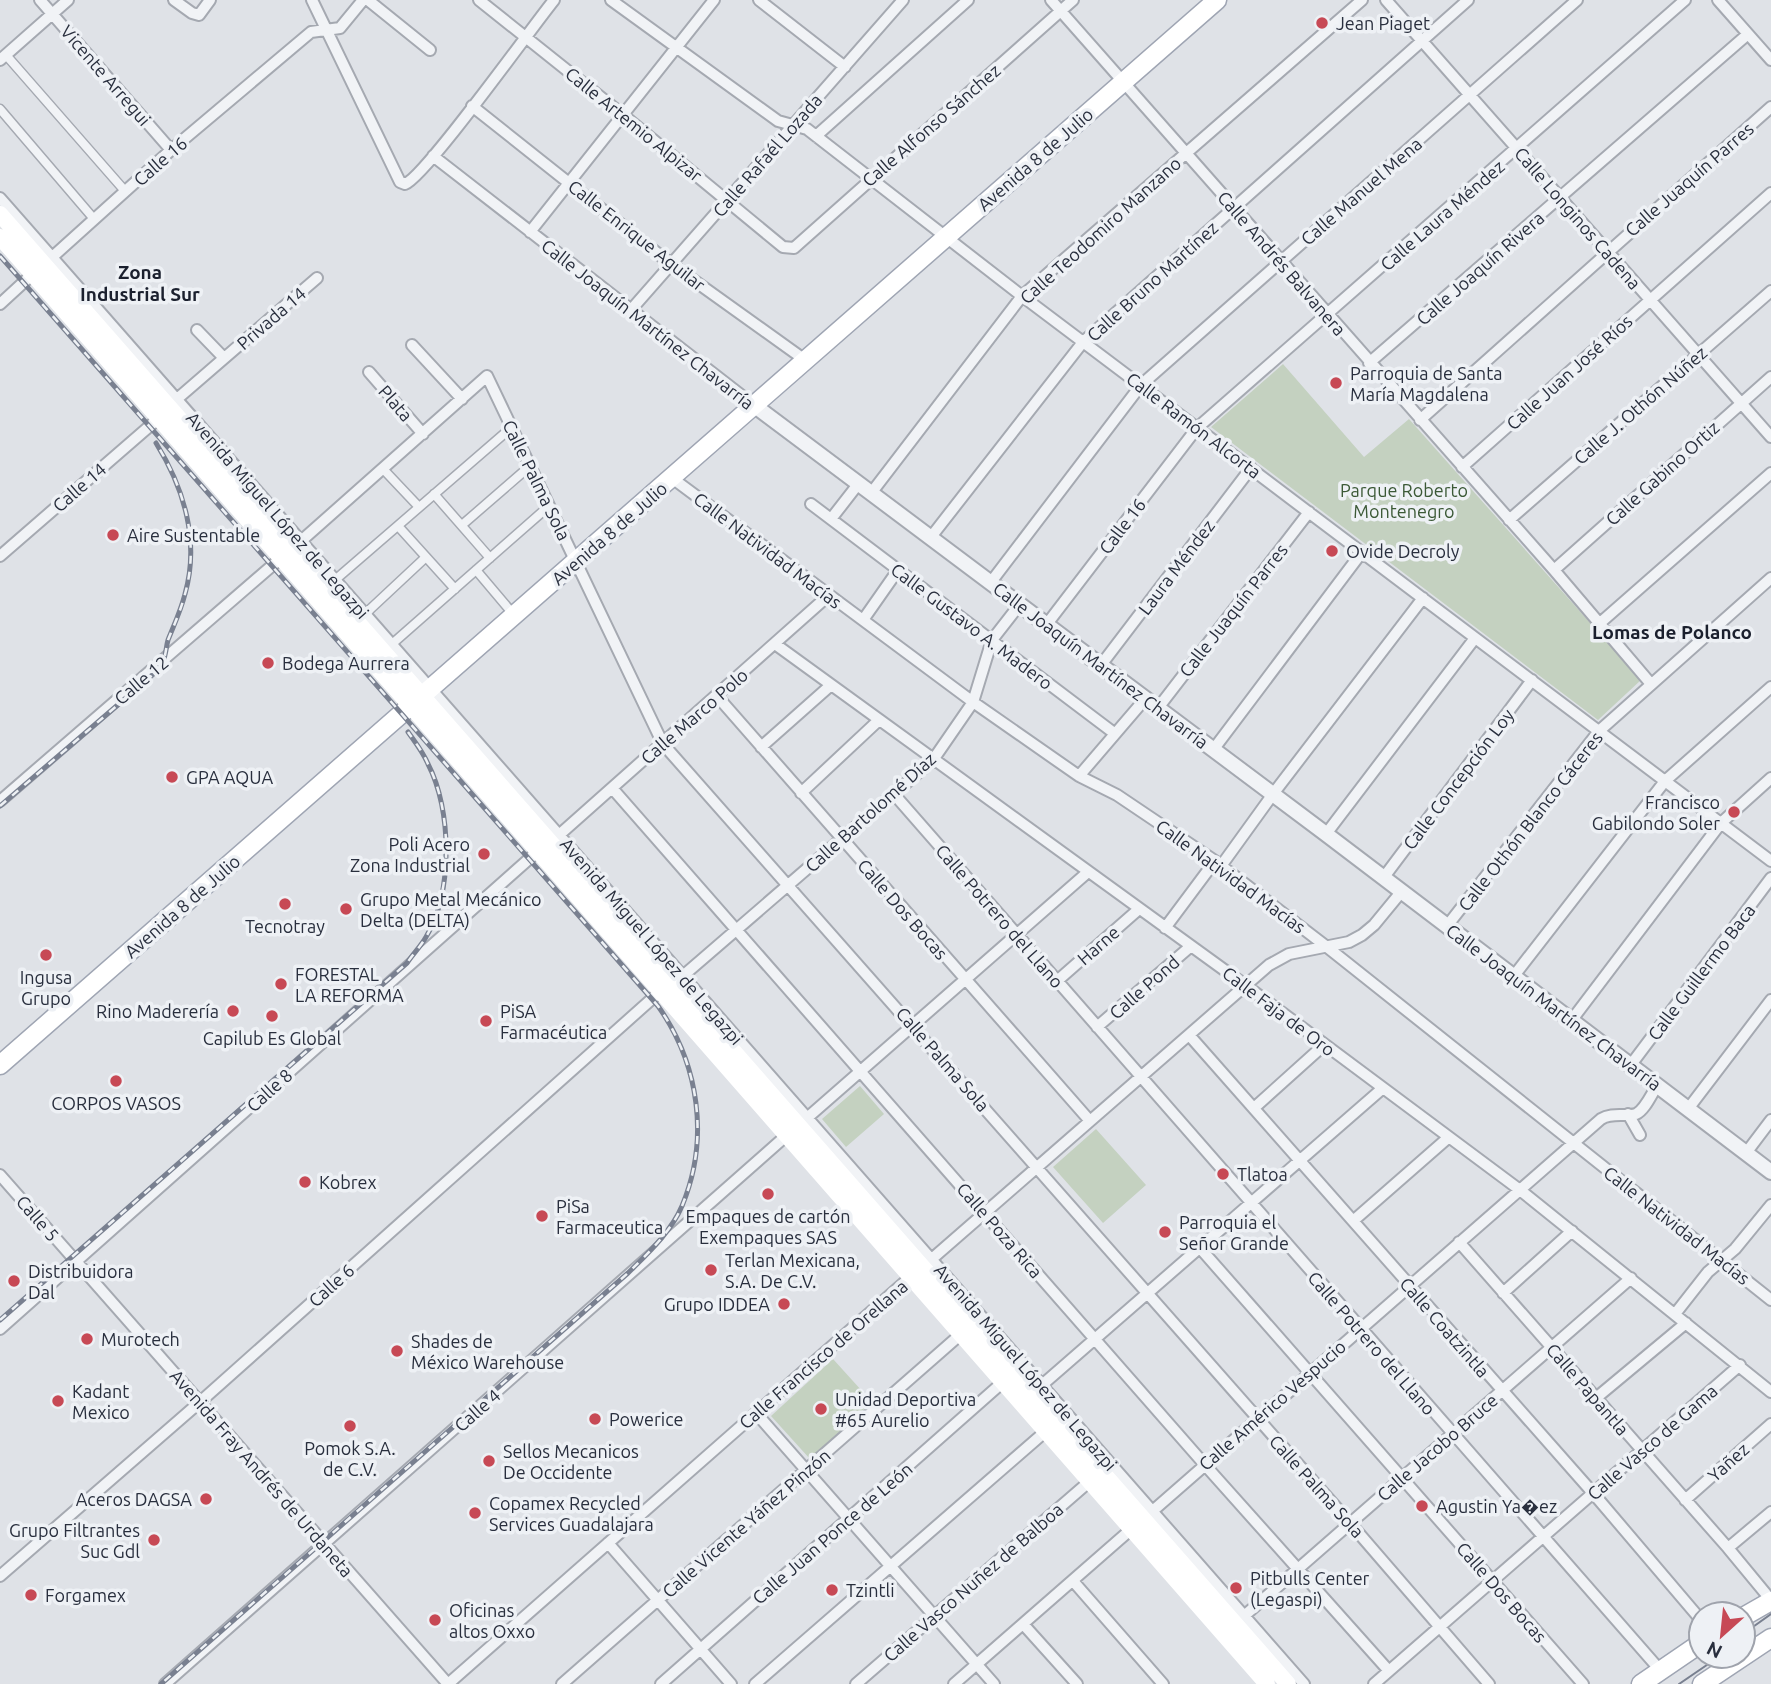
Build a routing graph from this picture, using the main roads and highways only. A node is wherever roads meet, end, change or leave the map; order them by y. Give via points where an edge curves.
1 (1217, 0) edge
2 (0, 214) edge
3 (0, 237) edge
4 (43, 265) junction
5 (421, 697) junction
6 (566, 872) junction
7 (672, 984) junction
8 (0, 1065) edge
9 (922, 1268) junction
10 (1142, 1520) junction
11 (1771, 1638) edge
12 (1687, 1652) edge
13 (1267, 1684) edge
14 (1288, 1684) edge
15 (1641, 1684) edge
16 (1702, 1684) edge

1 - 5 main road, Avenida 8 de Julio
2 - 4 main road, Avenida Miguel López de Legazpi
3 - 4 main road, Avenida Miguel López de Legazpi
4 - 5 main road, Avenida Miguel López de Legazpi
4 - 5 main road, Avenida Miguel López de Legazpi via 159,418 281,558
5 - 6 main road, Avenida Miguel López de Legazpi
5 - 6 main road, Avenida Miguel López de Legazpi via 538,851
5 - 8 main road, Avenida 8 de Julio
6 - 7 main road, Avenida Miguel López de Legazpi
7 - 9 main road, Avenida Miguel López de Legazpi
7 - 9 main road, Avenida Miguel López de Legazpi via 787,1135
9 - 10 main road, Avenida Miguel López de Legazpi
9 - 10 main road, Avenida Miguel López de Legazpi via 961,1334 1090,1480
10 - 13 main road, Avenida Miguel López de Legazpi
10 - 14 main road, Avenida Miguel López de Legazpi
11 - 16 main road
12 - 15 main road

